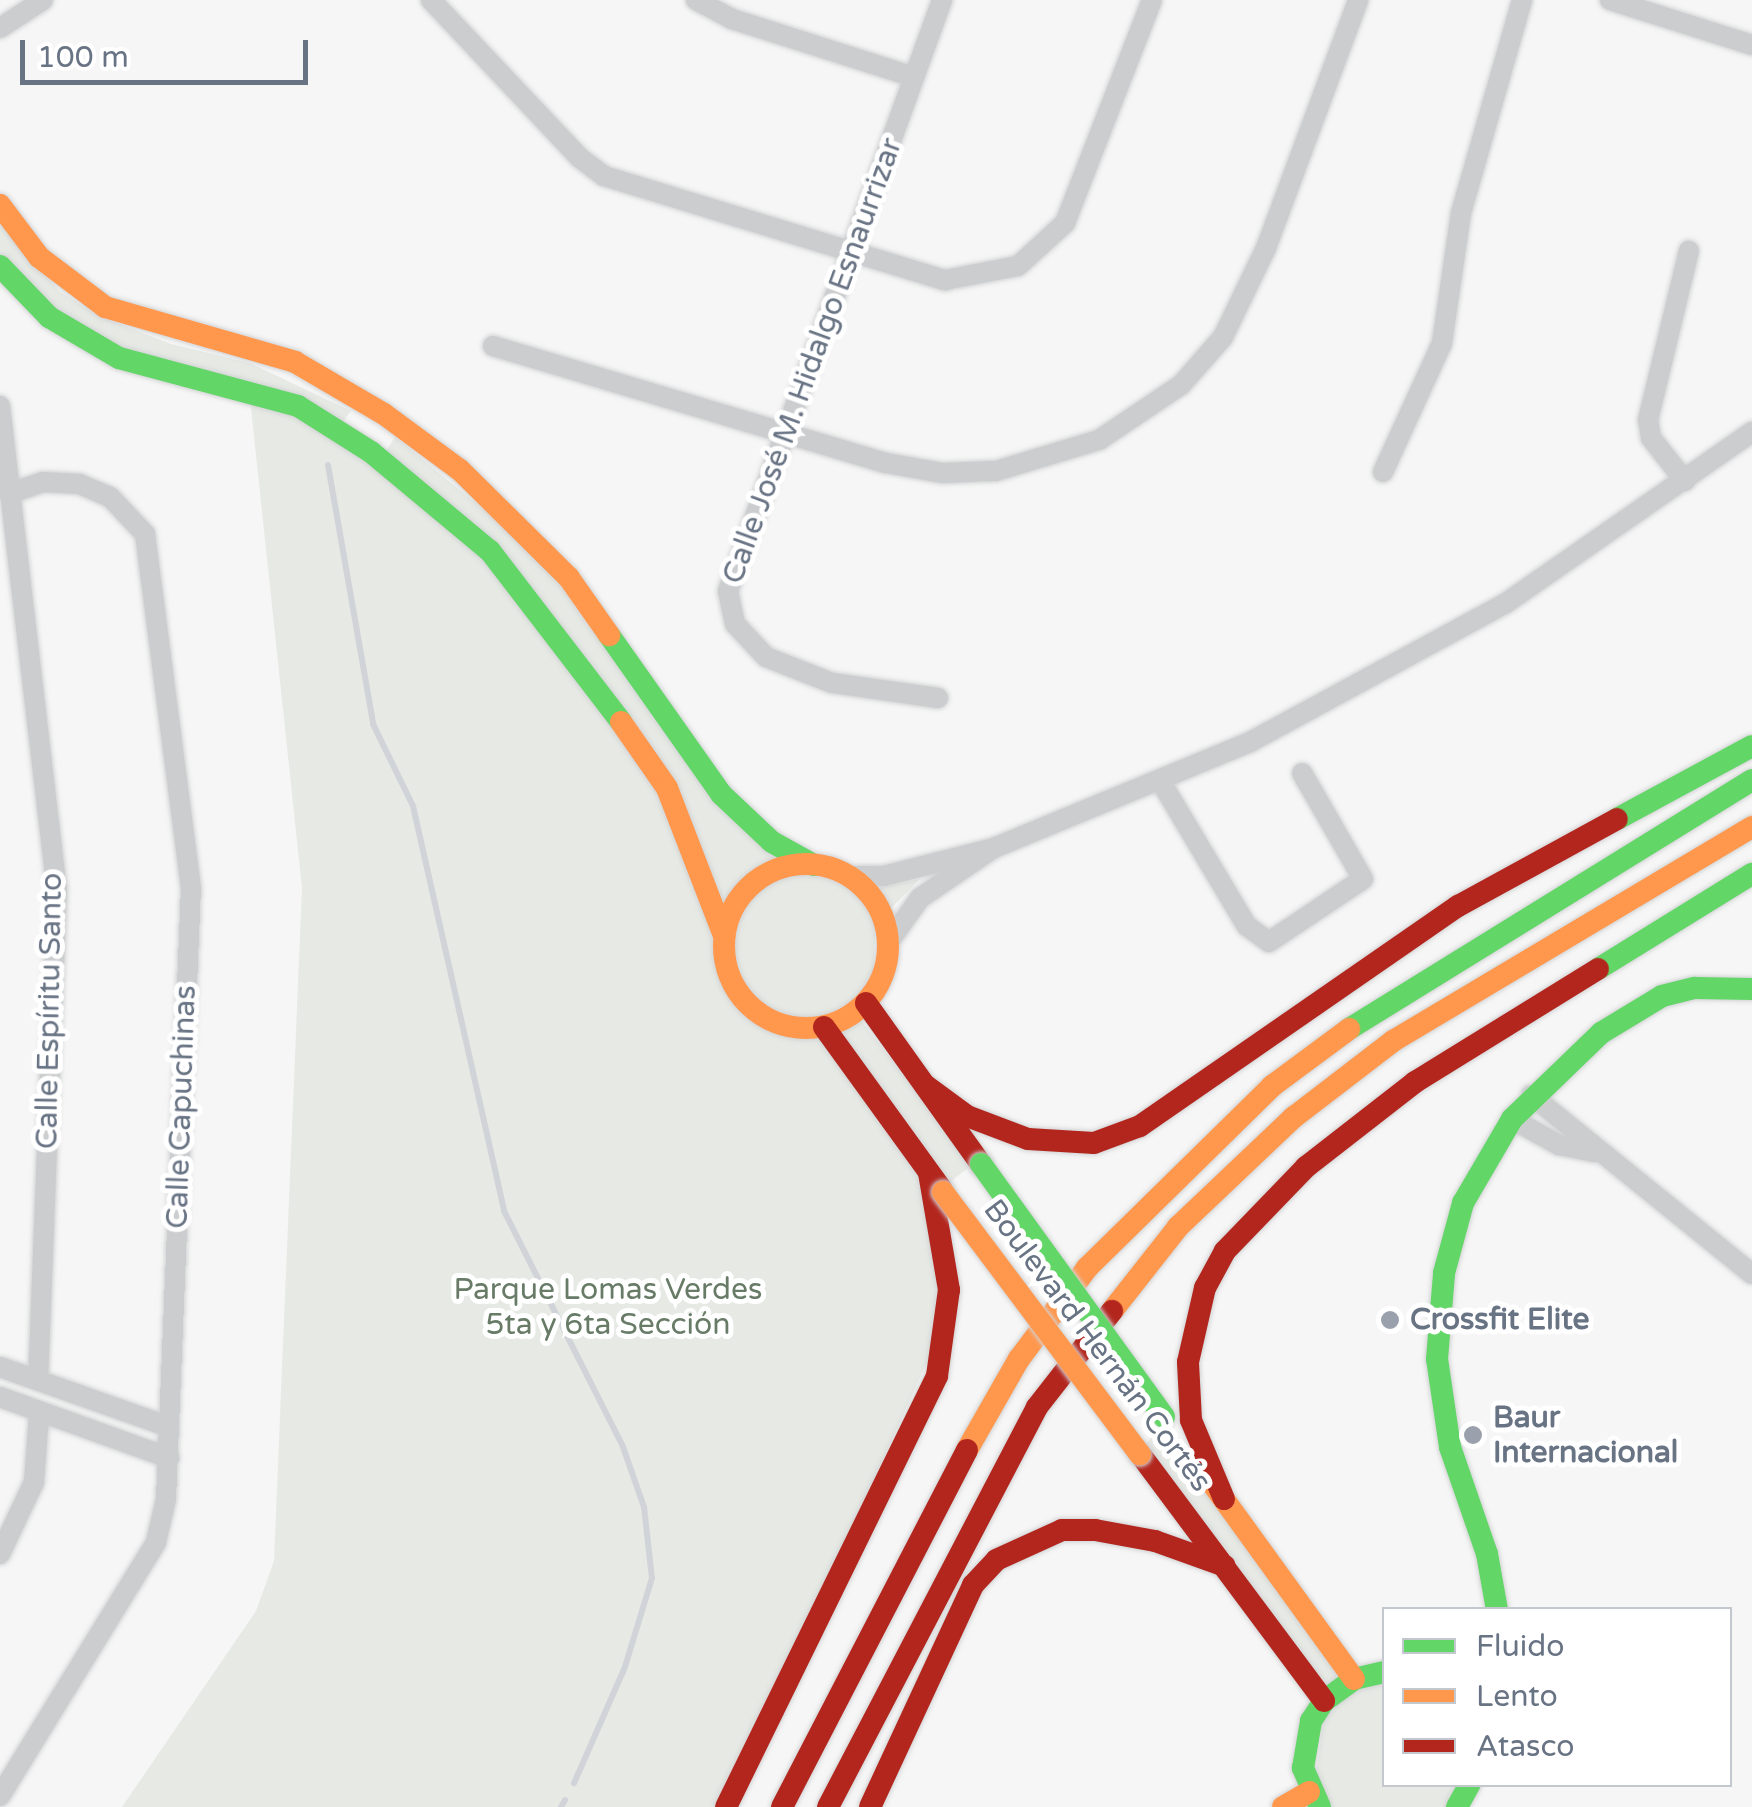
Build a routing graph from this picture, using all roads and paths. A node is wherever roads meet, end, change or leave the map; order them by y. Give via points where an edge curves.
1 (43, 0) edge
2 (432, 0) edge
3 (696, 0) edge
4 (942, 0) edge
5 (1152, 0) edge
6 (1358, 0) edge
7 (1522, 0) edge
8 (1610, 0) edge
9 (0, 28) edge
10 (1752, 45) edge
11 (914, 77) junction
12 (0, 205) edge
13 (1689, 251) dead end
14 (850, 254) junction
15 (0, 266) edge
16 (493, 346) dead end
17 (363, 400) junction
18 (0, 406) edge
19 (394, 420) junction
20 (341, 432) junction
21 (1752, 432) edge
22 (785, 433) junction
23 (371, 452) junction
24 (1383, 472) dead end
25 (1685, 480) junction
26 (8, 494) junction
27 (938, 698) dead end
28 (1752, 746) edge
29 (1302, 773) dead end
30 (1752, 780) edge
31 (1162, 782) junction
32 (1752, 827) edge
33 (994, 848) junction
34 (927, 863) junction
35 (814, 865) junction
36 (1752, 874) edge
37 (849, 876) junction
38 (937, 884) junction
39 (724, 936) junction
40 (888, 943) junction
41 (1752, 990) edge
42 (866, 1003) junction
43 (824, 1026) junction
44 (924, 1085) junction
45 (1531, 1095) junction
46 (1512, 1118) junction
47 (1597, 1152) junction
48 (936, 1183) junction
49 (1752, 1274) edge
50 (0, 1367) edge
51 (38, 1380) junction
52 (0, 1397) edge
53 (39, 1414) junction
54 (170, 1426) junction
55 (169, 1458) junction
56 (1224, 1499) junction
57 (0, 1554) edge
58 (1224, 1566) junction
59 (1496, 1607) edge
60 (1382, 1672) edge
61 (1354, 1678) junction
62 (1324, 1700) junction
63 (0, 1796) edge
64 (1314, 1799) edge
65 (726, 1807) edge
66 (782, 1807) edge
67 (828, 1807) edge
68 (870, 1807) edge
69 (1283, 1807) edge

1 - 9 street
2 - 14 street via 604,176
3 - 11 street via 732,19
4 - 11 street, Calle José M. Hidalgo Esnaurrizar
5 - 14 street via 1081,194 1048,244 1018,266 945,280
6 - 22 street via 1266,248 1222,337 1181,384 1099,440 996,471 943,473 886,463
7 - 24 street via 1461,214 1442,343
8 - 10 street
11 - 14 street, Calle José M. Hidalgo Esnaurrizar
12 - 17 main road via 39,257 105,307 168,330 258,348
13 - 25 street via 1648,420 1652,438
14 - 22 street, Calle José M. Hidalgo Esnaurrizar
15 - 20 main road via 49,316 119,358 248,389 298,406
16 - 22 street
17 - 19 main road
17 - 20 main road
18 - 26 street, Calle Espíritu Santo
19 - 23 main road
19 - 35 main road via 513,517 569,578 721,794 772,842
20 - 23 main road
21 - 25 street
22 - 27 street, Calle José M. Hidalgo Esnaurrizar via 728,591 735,624 748,644 790,670
23 - 39 main road via 490,551 582,666 666,788
25 - 31 street via 1506,603 1339,698
26 - 51 street, Calle Espíritu Santo via 56,888
26 - 54 street, Calle Capuchinas via 43,482 80,484 110,497 145,534 191,888
28 - 44 main road via 1458,906 1140,1126 1094,1143 1028,1139 996,1131
29 - 31 street via 1364,879 1269,942 1247,926
30 - 66 main road via 1383,1003 1272,1086 1087,1268 1019,1359 904,1561
31 - 33 street
32 - 67 main road via 1394,1041 1294,1117 1178,1227 1037,1407
33 - 34 street
33 - 38 street
34 - 37 street via 884,876
34 - 38 street
35 - 37 main road
35 - 39 main road via 778,869 748,888
36 - 56 main road via 1415,1082 1306,1167 1225,1251 1205,1288 1188,1362 1191,1420
37 - 40 main road via 876,903
38 - 40 street
39 - 43 main road via 728,975 750,1007 784,1026
40 - 42 main road via 882,975
41 - 45 main road via 1695,988 1662,996 1601,1033
42 - 43 main road
42 - 44 main road, Boulevard Hernán Cortés
43 - 48 main road, Boulevard Hernán Cortés
44 - 56 main road, Boulevard Hernán Cortés, bridge
45 - 46 main road
45 - 47 street
46 - 47 street via 1558,1145
46 - 59 main road via 1463,1203 1438,1312 1442,1407
47 - 49 street
48 - 58 main road, Boulevard Hernán Cortés, bridge
48 - 65 main road via 949,1290 937,1376
50 - 51 street
51 - 54 street
52 - 53 street
53 - 55 street
53 - 57 street via 34,1482
54 - 55 street, Calle Capuchinas
55 - 63 street, Calle Capuchinas via 156,1542
56 - 61 main road, Boulevard Hernán Cortés
58 - 62 main road, Boulevard Hernán Cortés
58 - 68 main road via 1156,1541 1095,1530 1062,1530 996,1560 972,1585
60 - 61 main road
61 - 62 main road
62 - 64 main road via 1304,1744
64 - 69 main road

